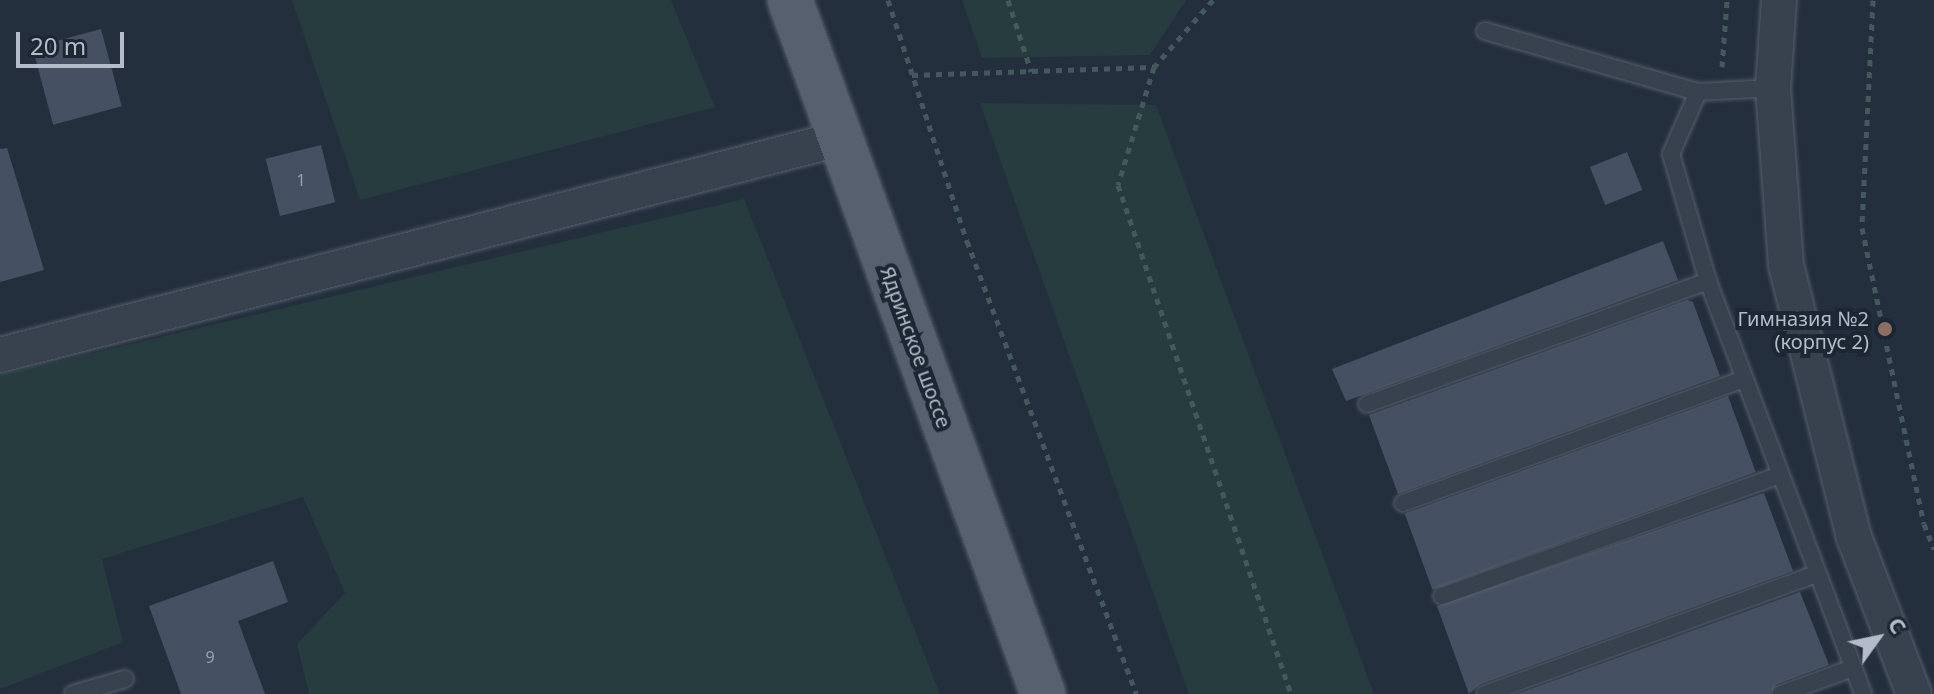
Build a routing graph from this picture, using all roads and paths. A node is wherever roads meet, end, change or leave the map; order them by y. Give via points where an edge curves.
1 (790, 0) edge
2 (888, 0) edge
3 (1008, 0) edge
4 (1213, 0) edge
5 (1727, 0) edge
6 (1779, 0) edge
7 (1873, 0) edge
8 (1485, 31) dead end
9 (1154, 67) junction
10 (1031, 71) junction
11 (912, 75) junction
12 (1721, 88) junction
13 (1773, 88) junction
14 (1698, 92) junction
15 (839, 139) junction
16 (1708, 281) junction
17 (0, 355) edge
18 (1743, 379) junction
19 (1367, 404) dead end
20 (1780, 475) junction
21 (1403, 503) dead end
22 (1934, 549) edge
23 (1817, 574) junction
24 (1442, 596) dead end
25 (1853, 668) junction
26 (125, 679) dead end
27 (73, 694) edge
28 (1043, 694) edge
29 (1136, 694) edge
30 (1291, 694) edge
31 (1485, 694) edge
32 (1781, 694) edge
33 (1863, 694) edge
34 (1914, 694) edge

1 - 15 main road, Ядринское шоссе
2 - 11 path
3 - 10 path
4 - 9 path
5 - 12 path
6 - 13 street
7 - 22 path via 1862,228 1924,524
8 - 14 lane
9 - 10 path
9 - 30 path via 1118,185
10 - 11 path
11 - 29 path via 967,241
12 - 13 lane
12 - 14 lane
13 - 34 street via 1786,265 1854,537
14 - 16 lane via 1671,154
15 - 17 street
15 - 28 main road, Ядринское шоссе
16 - 18 lane
16 - 19 lane
18 - 20 lane
18 - 21 lane
20 - 23 lane
20 - 24 lane
23 - 25 lane
23 - 31 lane
25 - 32 lane
25 - 33 lane
26 - 27 lane

